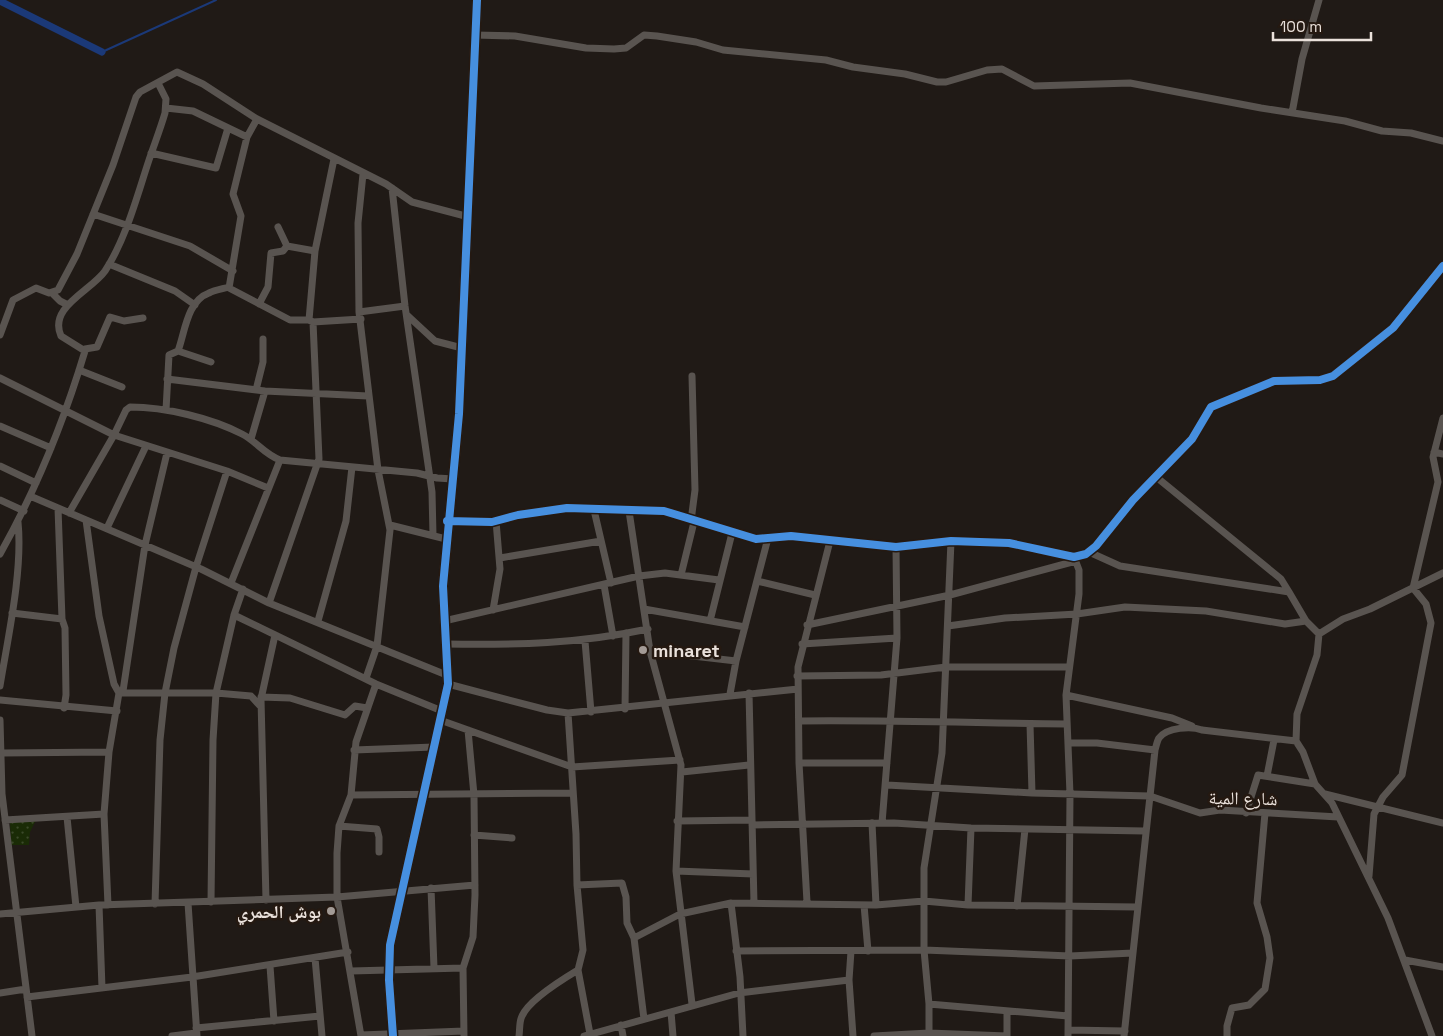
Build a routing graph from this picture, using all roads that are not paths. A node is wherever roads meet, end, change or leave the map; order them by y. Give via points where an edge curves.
1 (477, 0) edge
2 (1318, 0) edge
3 (476, 35) junction
4 (158, 83) junction
5 (166, 108) junction
6 (1292, 113) junction
7 (257, 119) junction
8 (228, 128) junction
9 (247, 137) junction
10 (1443, 141) edge
11 (151, 153) junction
12 (334, 159) junction
13 (363, 174) junction
14 (392, 188) junction
15 (93, 214) junction
16 (469, 217) junction
17 (126, 227) junction
18 (278, 227) dead end
19 (287, 246) junction
20 (316, 251) junction
21 (109, 264) junction
22 (1443, 266) edge
23 (233, 271) junction
24 (229, 287) junction
25 (52, 293) junction
26 (259, 304) junction
27 (68, 305) junction
28 (195, 305) junction
29 (405, 306) junction
30 (406, 315) junction
31 (360, 316) junction
32 (143, 318) dead end
33 (311, 321) junction
34 (0, 334) edge
35 (263, 339) dead end
36 (462, 348) junction
37 (85, 349) junction
38 (178, 351) junction
39 (211, 362) dead end
40 (79, 370) junction
41 (692, 376) dead end
42 (0, 378) edge
43 (167, 379) junction
44 (122, 387) dead end
45 (256, 390) junction
46 (266, 391) junction
47 (317, 395) junction
48 (368, 396) junction
49 (166, 410) junction
50 (65, 412) junction
51 (1443, 418) edge
52 (0, 426) edge
53 (114, 436) junction
54 (251, 439) junction
55 (146, 446) junction
56 (51, 448) junction
57 (1434, 452) junction
58 (167, 453) junction
59 (1443, 454) edge
60 (280, 460) junction
61 (318, 464) junction
62 (0, 466) edge
63 (352, 467) junction
64 (378, 470) junction
65 (227, 471) junction
66 (429, 475) junction
67 (1155, 476) junction
68 (453, 479) junction
69 (36, 483) junction
70 (268, 488) junction
71 (30, 496) junction
72 (0, 500) edge
73 (58, 508) junction
74 (594, 510) junction
75 (24, 511) junction
76 (629, 511) junction
77 (68, 513) junction
78 (86, 520) junction
79 (18, 521) junction
80 (448, 521) junction
81 (496, 521) junction
82 (692, 521) junction
83 (390, 524) junction
84 (107, 528) junction
85 (732, 533) junction
86 (433, 535) junction
87 (768, 538) junction
88 (446, 539) junction
89 (601, 541) junction
90 (830, 541) junction
91 (951, 541) junction
92 (145, 545) junction
93 (896, 547) junction
94 (1, 549) edge
95 (1089, 552) junction
96 (500, 558) junction
97 (1075, 559) junction
98 (196, 567) junction
99 (1443, 573) edge
100 (680, 575) junction
101 (639, 576) junction
102 (719, 580) junction
103 (758, 581) junction
104 (231, 583) junction
105 (607, 584) junction
106 (1413, 588) junction
107 (243, 589) junction
108 (1289, 592) junction
109 (815, 594) junction
110 (950, 595) junction
111 (269, 603) junction
112 (897, 606) junction
113 (644, 608) junction
114 (493, 610) junction
115 (12, 613) junction
116 (1077, 614) junction
117 (234, 615) junction
118 (62, 619) junction
119 (318, 621) junction
120 (444, 621) junction
121 (710, 621) junction
122 (1306, 621) junction
123 (807, 625) junction
124 (948, 626) junction
125 (745, 627) junction
126 (648, 628) junction
127 (626, 633) junction
128 (1319, 634) junction
129 (276, 635) junction
130 (613, 636) junction
131 (897, 638) junction
132 (585, 641) junction
133 (446, 644) junction
134 (802, 644) junction
135 (377, 646) junction
136 (650, 651) junction
137 (736, 661) junction
138 (946, 667) junction
139 (1069, 667) junction
140 (893, 674) junction
141 (797, 676) junction
142 (366, 678) junction
143 (448, 680) junction
144 (376, 684) junction
145 (0, 686) edge
146 (798, 688) junction
147 (121, 692) junction
148 (165, 693) junction
149 (216, 693) junction
150 (749, 693) junction
151 (730, 694) junction
152 (1066, 695) junction
153 (261, 697) junction
154 (0, 700) edge
155 (664, 703) junction
156 (261, 707) junction
157 (64, 708) junction
158 (367, 708) junction
159 (625, 708) junction
160 (116, 712) junction
161 (592, 712) junction
162 (568, 713) junction
163 (441, 715) junction
164 (0, 720) edge
165 (890, 720) junction
166 (800, 721) junction
167 (943, 723) junction
168 (1030, 724) junction
169 (1066, 724) junction
170 (1192, 726) junction
171 (468, 730) junction
172 (1274, 740) junction
173 (1296, 741) junction
174 (1068, 743) junction
175 (434, 747) junction
176 (354, 750) junction
177 (1155, 750) junction
178 (2, 752) junction
179 (109, 752) junction
180 (680, 760) junction
181 (799, 763) junction
182 (887, 763) junction
183 (749, 765) junction
184 (572, 767) junction
185 (682, 772) junction
186 (1268, 776) junction
187 (1316, 784) junction
188 (887, 785) junction
189 (937, 787) junction
190 (573, 793) junction
191 (1032, 793) junction
192 (1, 794) edge
193 (1070, 794) junction
194 (1325, 794) junction
195 (351, 795) junction
196 (424, 795) junction
197 (474, 795) junction
198 (1150, 796) junction
199 (1376, 808) junction
200 (1246, 812) junction
201 (1265, 813) junction
202 (104, 814) junction
203 (1338, 816) junction
204 (67, 817) junction
205 (5, 820) junction
206 (677, 822) junction
207 (752, 823) junction
208 (872, 823) junction
209 (882, 823) junction
210 (1443, 823) edge
211 (805, 824) junction
212 (930, 824) junction
213 (339, 826) junction
214 (971, 828) junction
215 (1025, 829) junction
216 (1069, 830) junction
217 (1145, 830) junction
218 (474, 835) junction
219 (512, 838) dead end
220 (379, 852) dead end
221 (676, 871) junction
222 (753, 874) junction
223 (1369, 879) junction
224 (475, 885) junction
225 (577, 886) junction
226 (431, 888) junction
227 (402, 891) junction
228 (337, 897) junction
229 (266, 900) junction
230 (211, 902) junction
231 (731, 902) junction
232 (754, 902) junction
233 (808, 902) junction
234 (924, 902) junction
235 (188, 903) junction
236 (155, 904) junction
237 (100, 905) junction
238 (864, 905) junction
239 (876, 905) junction
240 (968, 905) junction
241 (108, 906) junction
242 (1017, 906) junction
243 (1070, 906) junction
244 (76, 907) junction
245 (1137, 907) junction
246 (18, 912) junction
247 (0, 914) edge
248 (680, 914) junction
249 (634, 938) junction
250 (851, 950) junction
251 (924, 950) junction
252 (736, 951) junction
253 (868, 951) junction
254 (348, 952) junction
255 (1133, 953) junction
256 (1070, 956) junction
257 (315, 958) junction
258 (1405, 960) junction
259 (270, 966) junction
260 (1443, 967) edge
261 (434, 968) junction
262 (463, 968) junction
263 (389, 970) junction
264 (578, 970) junction
265 (351, 971) junction
266 (192, 977) junction
267 (848, 980) junction
268 (102, 988) junction
269 (0, 993) edge
270 (26, 993) junction
271 (739, 993) junction
272 (692, 1004) junction
273 (929, 1004) junction
274 (671, 1012) junction
275 (1007, 1012) junction
276 (320, 1016) junction
277 (1068, 1016) junction
278 (644, 1019) junction
279 (274, 1021) junction
280 (621, 1026) junction
281 (196, 1032) edge
282 (464, 1033) edge
283 (1068, 1033) edge
284 (1125, 1033) edge
285 (392, 1035) edge
286 (587, 1035) edge
287 (929, 1035) edge
288 (32, 1036) edge
289 (172, 1036) edge
290 (322, 1036) edge
291 (361, 1036) edge
292 (519, 1036) edge
293 (623, 1036) edge
294 (673, 1036) edge
295 (742, 1036) edge
296 (853, 1036) edge
297 (874, 1036) edge
298 (1007, 1036) edge
299 (1227, 1036) edge
300 (1432, 1036) edge

1 - 3 street
2 - 6 street
3 - 6 street via 515,36 614,49 626,48 648,35 696,42 723,50 826,60 937,82 1002,69 1034,86 1130,83
3 - 16 street
4 - 5 street
4 - 7 street via 180,72
4 - 15 street via 136,97
5 - 8 street via 193,111
5 - 11 street
6 - 10 street
7 - 9 street
7 - 12 street
8 - 9 street
8 - 11 street via 216,168
9 - 23 street via 232,194 241,214
11 - 17 street
12 - 13 street
12 - 20 street
13 - 14 street
13 - 31 street via 358,223
14 - 16 street via 419,205
14 - 29 street
15 - 17 street
15 - 25 street via 71,266 58,290
16 - 36 street
17 - 21 street
17 - 23 street via 190,246
18 - 19 street
19 - 20 street
19 - 26 street via 283,251 272,253 268,287
20 - 33 street
21 - 27 street via 101,276
21 - 28 street via 175,291
22 - 67 street via 1393,328 1341,370 1320,380 1274,381 1211,406 1197,433
23 - 24 street
24 - 26 street
24 - 28 street via 208,293
25 - 27 street
25 - 34 street via 36,288 13,300
26 - 33 street via 290,320
27 - 37 street via 60,316 59,332
28 - 38 street via 187,318
29 - 30 street
29 - 31 street
30 - 36 street via 435,341
30 - 66 street
31 - 33 street
31 - 48 street
32 - 37 street via 124,321 110,317 98,347
33 - 47 street
35 - 45 street via 263,362
36 - 68 street
37 - 40 street
38 - 39 street
38 - 43 street via 169,355
40 - 44 street
40 - 50 street
41 - 82 street via 695,490
42 - 50 street
43 - 45 street
43 - 49 street
45 - 46 street
46 - 47 street
46 - 54 street
47 - 48 street
47 - 61 street
48 - 64 street
49 - 53 street via 128,408
49 - 54 street
50 - 53 street
50 - 56 street
51 - 57 street
52 - 56 street
53 - 55 street
53 - 77 street
54 - 60 street via 265,453
55 - 58 street
55 - 84 street
56 - 69 street
57 - 59 street
57 - 106 street via 1438,482
58 - 65 street
58 - 92 street
60 - 61 street
60 - 70 street
61 - 63 street
61 - 111 street
62 - 69 street
63 - 64 street
63 - 119 street via 346,521
64 - 66 street
64 - 83 street
65 - 70 street
65 - 98 street
66 - 68 street
66 - 86 street
67 - 95 street
67 - 108 street via 1281,579
68 - 80 street
69 - 71 street
70 - 104 street
71 - 73 street
71 - 75 street
72 - 75 street
73 - 77 street
73 - 118 street
74 - 76 street
74 - 81 street via 552,509
74 - 89 street
75 - 79 street
76 - 82 street via 664,512
76 - 101 street
77 - 78 street
78 - 84 street
78 - 147 street via 99,616 114,684
79 - 94 street
79 - 115 street via 20,541
80 - 81 street
80 - 88 street
81 - 96 street
82 - 85 street
82 - 100 street
83 - 86 street
83 - 135 street
84 - 92 street
85 - 87 street via 756,539
85 - 102 street
86 - 88 street
87 - 90 street via 784,536
87 - 103 street
88 - 120 street
89 - 96 street
89 - 105 street
90 - 93 street
90 - 109 street
91 - 93 street
91 - 97 street via 1016,544
91 - 110 street
92 - 98 street
92 - 147 street
93 - 112 street
95 - 97 street
95 - 108 street via 1120,566
96 - 114 street
97 - 110 street
97 - 116 street via 1079,580
98 - 104 street
98 - 148 street
99 - 106 street
100 - 101 street
100 - 102 street
101 - 105 street
101 - 113 street
102 - 121 street
103 - 109 street
103 - 125 street
104 - 107 street
105 - 114 street
105 - 130 street
106 - 128 street via 1343,619
106 - 199 street via 1426,604 1431,623 1402,775
107 - 111 street
107 - 117 street
108 - 122 street
109 - 123 street
110 - 112 street
110 - 124 street
111 - 119 street
112 - 123 street
112 - 131 street
113 - 121 street
113 - 126 street
114 - 120 street
115 - 118 street
115 - 145 street
116 - 122 street via 1134,608 1206,610 1285,624
116 - 124 street via 1017,617
116 - 139 street
117 - 129 street
117 - 149 street
118 - 157 street via 65,637
119 - 135 street
120 - 133 street
121 - 125 street
122 - 128 street
123 - 134 street
124 - 138 street
125 - 137 street
126 - 127 street
126 - 136 street
127 - 130 street
127 - 159 street
128 - 173 street via 1298,714
129 - 142 street
129 - 153 street
130 - 132 street
131 - 134 street
131 - 140 street
132 - 133 street via 528,645
132 - 161 street
133 - 143 street
134 - 141 street
135 - 142 street
135 - 143 street
136 - 137 street
136 - 155 street
137 - 151 street
138 - 139 street
138 - 140 street
138 - 167 street
139 - 152 street
140 - 141 street
140 - 165 street
141 - 146 street
142 - 144 street
143 - 162 street via 547,710
143 - 163 street
144 - 158 street
144 - 163 street
146 - 150 street
146 - 166 street
147 - 148 street
147 - 160 street
148 - 149 street
148 - 236 street via 160,740
149 - 156 street via 251,696
149 - 230 street
150 - 151 street
150 - 183 street
151 - 155 street
152 - 169 street
152 - 170 street via 1172,718
153 - 156 street
153 - 158 street via 290,698 344,715 355,706
154 - 157 street
155 - 159 street
155 - 180 street
156 - 229 street
157 - 160 street
158 - 176 street
159 - 161 street
160 - 179 street
161 - 162 street
162 - 184 street
163 - 171 street
163 - 175 street
164 - 178 street
165 - 166 street
165 - 167 street
165 - 182 street
166 - 181 street
167 - 168 street
167 - 189 street
168 - 169 street
168 - 191 street
169 - 174 street
170 - 172 street
170 - 177 street via 1166,733 1159,738
171 - 184 street
171 - 197 street
172 - 173 street
172 - 186 street
173 - 187 street
174 - 177 street
174 - 193 street
175 - 176 street
175 - 196 street
176 - 195 street
177 - 198 street
178 - 179 street
178 - 192 street
179 - 202 street
180 - 184 street
180 - 185 street
181 - 182 street
181 - 211 street
182 - 188 street
183 - 185 street
183 - 207 street
184 - 190 street
185 - 206 street
186 - 187 street
186 - 200 street via 1257,776
187 - 194 street
188 - 189 street, شارع المية
188 - 209 street
189 - 191 street, شارع المية
189 - 212 street
190 - 197 street
190 - 225 street
191 - 193 street, شارع المية
192 - 205 street
193 - 198 street, شارع المية
193 - 216 street
194 - 199 street
194 - 203 street
195 - 196 street
195 - 213 street
196 - 197 street
196 - 227 street
197 - 218 street
198 - 200 street, شارع المية via 1200,812
198 - 217 street
199 - 210 street
199 - 223 street
200 - 201 street, شارع المية
201 - 203 street, شارع المية
201 - 299 street via 1257,903 1270,958 1264,989 1249,1005 1232,1008
202 - 204 street
202 - 241 street
203 - 223 street
204 - 205 street
204 - 244 street
205 - 246 street
206 - 207 street
206 - 221 street
207 - 211 street
207 - 222 street
208 - 209 street
208 - 211 street
208 - 239 street
209 - 212 street
211 - 233 street
212 - 214 street
212 - 234 street via 924,868
213 - 220 street via 376,829
213 - 228 street
214 - 215 street
214 - 240 street
215 - 216 street
215 - 242 street
216 - 217 street
216 - 243 street
217 - 245 street
218 - 219 street
218 - 224 street
221 - 222 street
221 - 248 street
222 - 232 street
223 - 258 street
224 - 226 street
224 - 262 street via 473,937
225 - 249 street via 622,882 627,923
225 - 264 street via 584,950
226 - 227 street
226 - 261 street
227 - 228 street
227 - 263 street via 390,945
228 - 229 street
228 - 254 street
229 - 230 street
230 - 235 street
231 - 232 street
231 - 248 street
231 - 252 street
232 - 233 street
233 - 238 street
234 - 239 street
234 - 240 street
234 - 251 street
235 - 236 street
235 - 266 street
236 - 241 street
237 - 241 street
237 - 244 street
237 - 268 street
238 - 239 street
238 - 253 street
240 - 242 street
242 - 243 street
243 - 245 street
243 - 256 street
244 - 246 street
245 - 255 street
246 - 247 street
246 - 270 street
248 - 249 street
248 - 272 street
249 - 278 street
250 - 252 street
250 - 253 street
250 - 267 street
251 - 253 street
251 - 256 street
251 - 273 street
252 - 271 street
254 - 257 street
254 - 265 street
255 - 256 street
255 - 284 street
256 - 277 street
257 - 259 street
257 - 276 street
258 - 260 street
258 - 300 street
259 - 266 street
259 - 279 street
261 - 262 street
261 - 263 street
262 - 282 street
263 - 265 street
263 - 285 street
264 - 286 street
264 - 292 street via 556,982 526,1010
265 - 291 street
266 - 268 street
266 - 281 street
267 - 271 street
267 - 296 street
268 - 270 street
269 - 270 street
270 - 288 street
271 - 272 street
271 - 295 street
272 - 274 street
273 - 275 street
273 - 287 street
274 - 278 street
274 - 294 street
275 - 277 street
275 - 298 street
276 - 279 street
276 - 290 street
277 - 283 street
278 - 280 street
279 - 281 street
280 - 286 street
280 - 293 street
281 - 289 street
282 - 285 street
283 - 284 street
285 - 291 street
287 - 297 street
287 - 298 street

